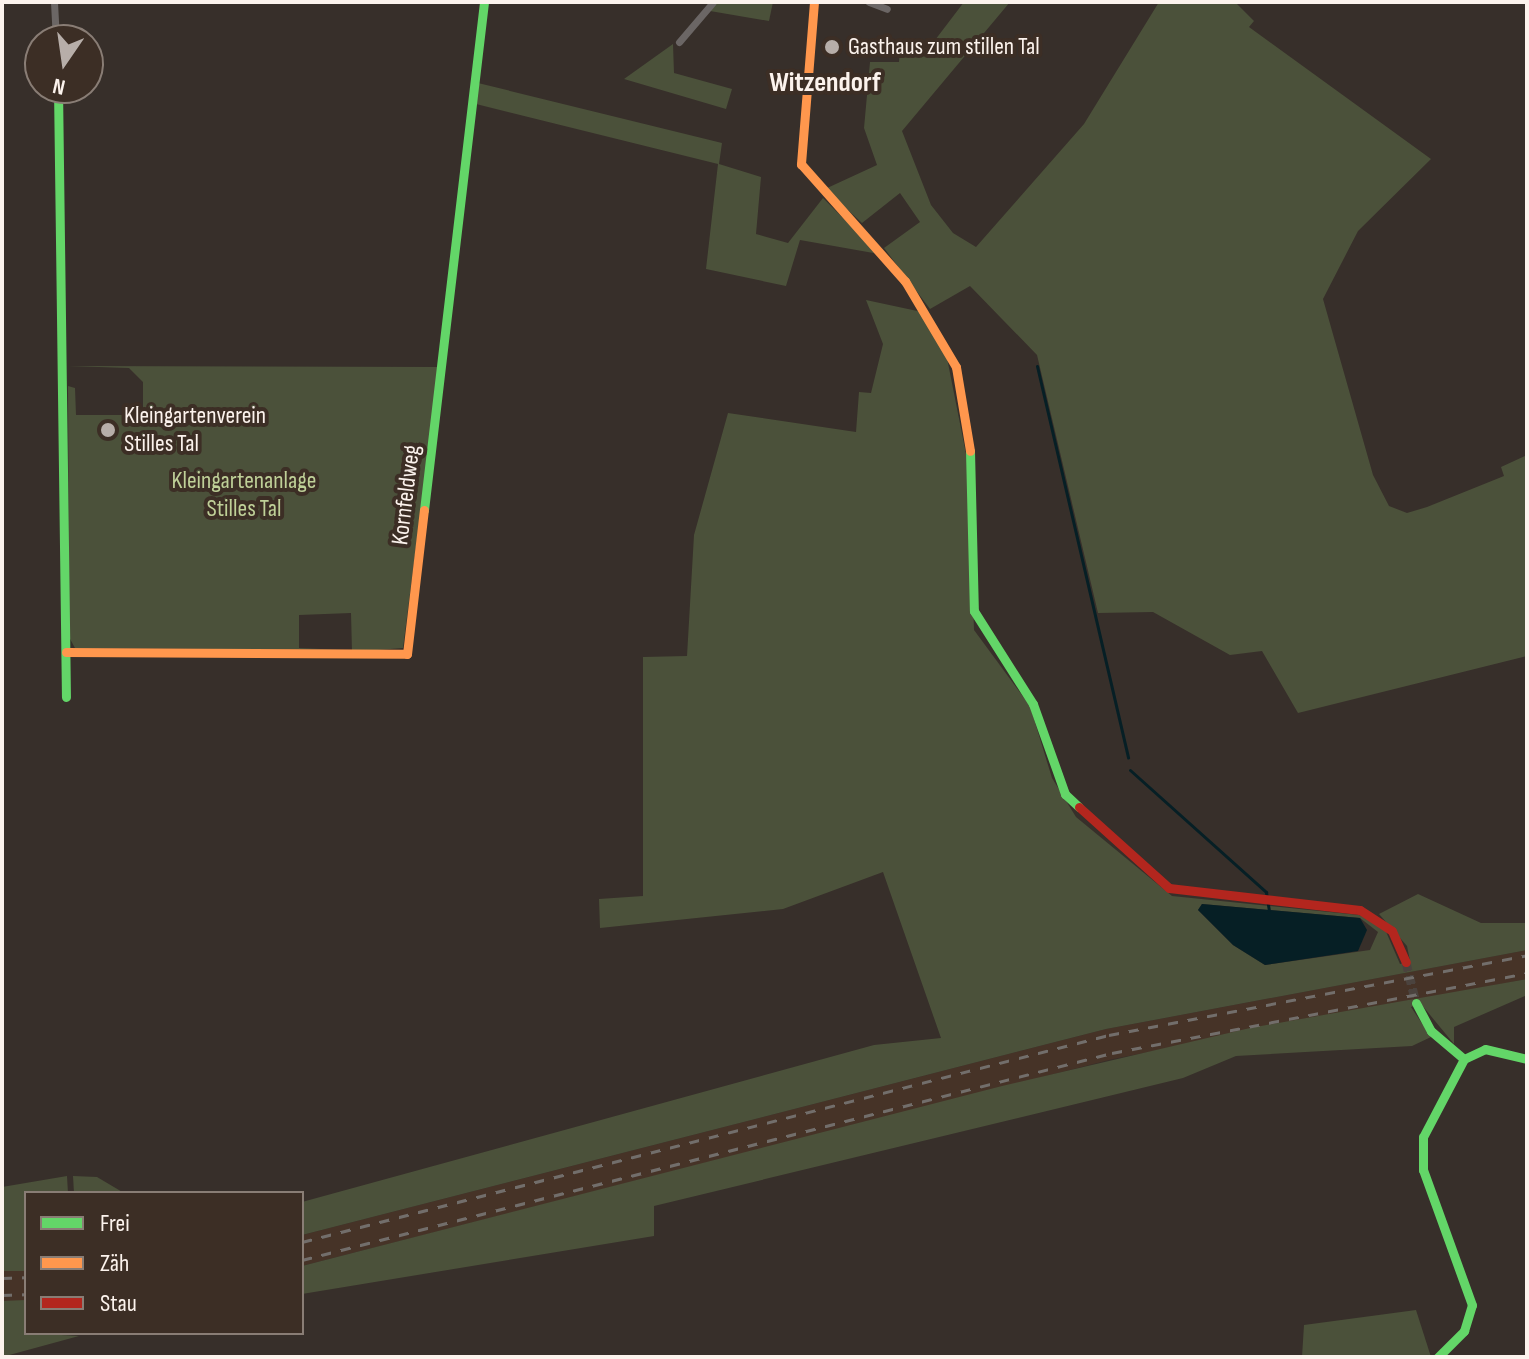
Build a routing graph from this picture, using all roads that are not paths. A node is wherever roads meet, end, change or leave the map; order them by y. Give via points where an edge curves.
1 (54, 2) edge
2 (484, 2) edge
3 (713, 2) edge
4 (814, 2) edge
5 (869, 2) edge
6 (887, 9) dead end
7 (55, 24) edge
8 (679, 42) dead end
9 (58, 104) edge
10 (66, 652) junction
11 (66, 697) dead end
12 (1406, 962) tunnel mouth
13 (1416, 1003) tunnel mouth
14 (1464, 1059) junction
15 (1527, 1059) edge
16 (1438, 1357) edge

1 - 7 street
2 - 10 street, Kornfeldweg via 407,654
3 - 8 street
4 - 12 street via 804,172 878,246 946,343 971,449 974,611 1033,704 1065,794 1161,883 1261,902 1368,913 1392,931
5 - 6 street
9 - 10 street
10 - 11 street
13 - 14 street via 1431,1031
14 - 15 street via 1485,1049
14 - 16 street via 1421,1144 1429,1188 1472,1305 1464,1331

